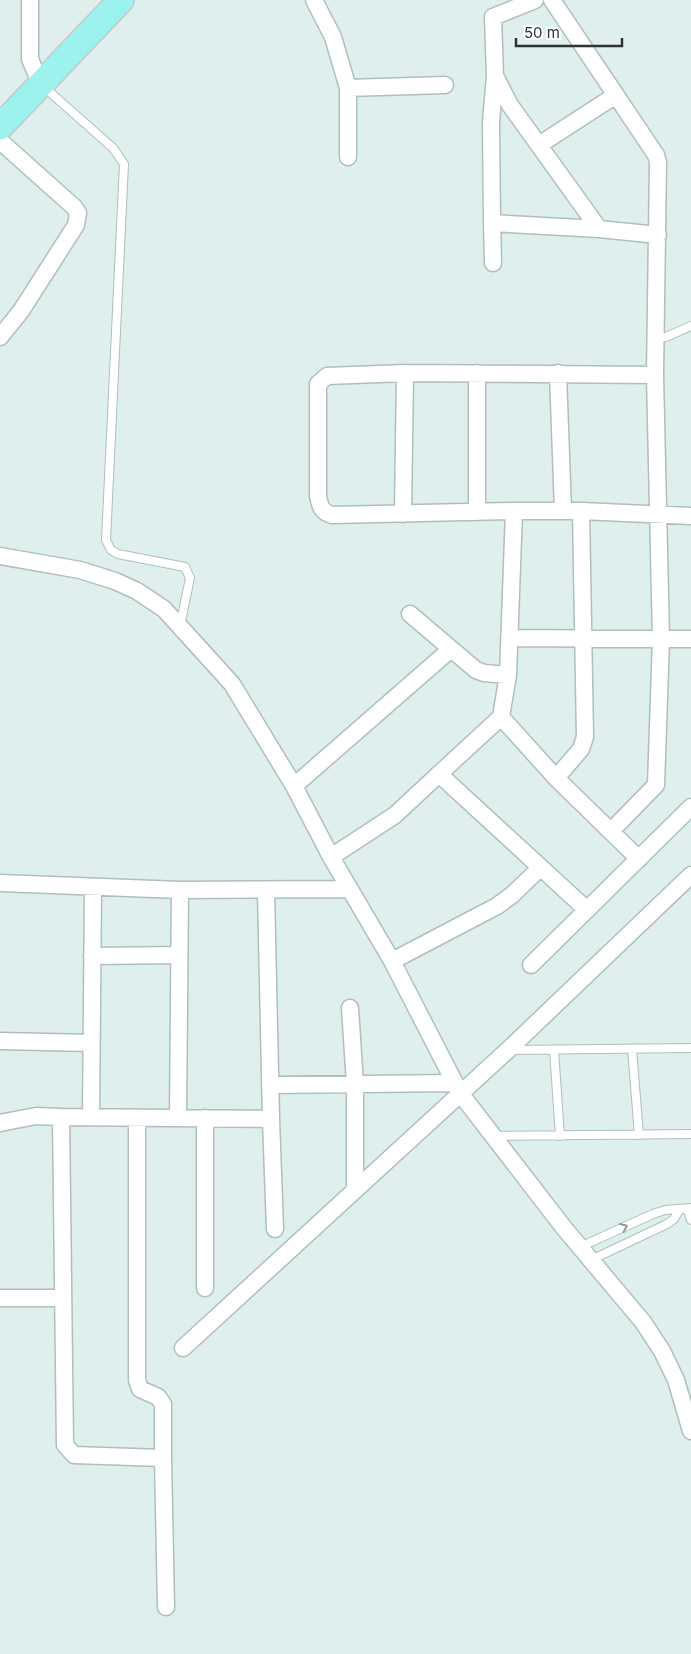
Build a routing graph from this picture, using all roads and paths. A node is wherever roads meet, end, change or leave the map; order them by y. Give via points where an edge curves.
1 (30, 0) edge
2 (121, 0) edge
3 (314, 0) edge
4 (535, 0) edge
5 (552, 0) edge
6 (495, 76) junction
7 (41, 85) junction
8 (445, 85) dead end
9 (348, 88) junction
10 (616, 95) junction
11 (0, 127) edge
12 (0, 141) edge
13 (539, 145) junction
14 (348, 157) dead end
15 (492, 223) junction
16 (599, 229) junction
17 (658, 235) junction
18 (493, 263) dead end
19 (691, 326) edge
20 (0, 337) edge
21 (656, 338) junction
22 (405, 373) junction
23 (477, 373) junction
24 (558, 373) junction
25 (655, 375) junction
26 (514, 511) junction
27 (562, 511) junction
28 (581, 511) junction
29 (477, 512) junction
30 (403, 514) junction
31 (657, 515) junction
32 (691, 516) edge
33 (0, 556) edge
34 (410, 614) dead end
35 (180, 626) junction
36 (510, 638) junction
37 (582, 639) junction
38 (661, 639) junction
39 (691, 639) edge
40 (451, 649) junction
41 (508, 676) junction
42 (500, 717) junction
43 (439, 774) junction
44 (556, 778) junction
45 (294, 786) junction
46 (691, 807) edge
47 (611, 831) junction
48 (331, 857) junction
49 (639, 859) junction
50 (540, 868) junction
51 (691, 875) edge
52 (0, 882) edge
53 (93, 887) junction
54 (180, 890) junction
55 (350, 890) junction
56 (266, 891) junction
57 (587, 910) junction
58 (179, 955) junction
59 (92, 956) junction
60 (392, 961) junction
61 (531, 965) dead end
62 (350, 1008) dead end
63 (0, 1041) edge
64 (91, 1043) junction
65 (691, 1048) edge
66 (632, 1049) junction
67 (508, 1050) junction
68 (554, 1050) junction
69 (355, 1084) junction
70 (270, 1085) junction
71 (457, 1088) junction
72 (61, 1117) junction
73 (91, 1117) junction
74 (178, 1117) junction
75 (137, 1118) junction
76 (205, 1118) junction
77 (271, 1119) junction
78 (0, 1123) edge
79 (691, 1134) edge
80 (639, 1135) junction
81 (493, 1136) junction
82 (560, 1136) junction
83 (355, 1189) junction
84 (686, 1209) edge
85 (691, 1220) edge
86 (274, 1229) dead end
87 (580, 1247) junction
88 (591, 1260) junction
89 (205, 1288) dead end
90 (0, 1298) edge
91 (63, 1298) junction
92 (182, 1348) dead end
93 (691, 1431) edge
94 (163, 1458) junction
95 (166, 1607) dead end

1 - 7 street via 30,59
2 - 7 main road
3 - 9 street via 333,37
4 - 6 street via 494,17
5 - 10 street
6 - 13 street via 510,105
6 - 15 street via 491,122
7 - 11 main road
7 - 35 lane via 113,148 124,164 106,540 111,550 118,554 185,567 190,578
8 - 9 street
9 - 14 street
10 - 13 street
10 - 17 street via 656,155
12 - 20 street via 74,207 78,218 21,311
13 - 16 street
15 - 16 street
15 - 18 street
16 - 17 street
17 - 21 street
19 - 21 lane
21 - 25 street
22 - 23 street
22 - 30 street
22 - 30 street via 326,376 318,384 320,507 332,515
23 - 24 street
23 - 29 street
24 - 25 street
24 - 27 street
25 - 31 street
26 - 27 street
26 - 29 street
26 - 36 street
27 - 28 street
28 - 31 street
28 - 37 street
29 - 30 street
31 - 32 street
31 - 38 street
33 - 35 street via 80,570 116,581 164,608
34 - 40 street
35 - 45 street via 232,684
36 - 37 street
36 - 41 street
37 - 38 street
37 - 44 street via 585,737 581,749
38 - 39 street
38 - 47 street via 656,785
40 - 41 street via 476,670
40 - 45 street
41 - 42 street
42 - 43 street
42 - 44 street
43 - 48 street via 394,816
43 - 50 street
44 - 47 street
45 - 48 street
46 - 49 street
47 - 49 street
48 - 55 street
49 - 57 street
50 - 57 street
50 - 60 street via 496,906
51 - 67 street
52 - 53 street
53 - 54 street
53 - 59 street
54 - 56 street
54 - 58 street
55 - 56 street
55 - 60 street
56 - 70 street
57 - 61 street
58 - 59 street
58 - 74 street
59 - 64 street
60 - 71 street
62 - 69 street
63 - 64 street
64 - 73 street
65 - 66 lane
66 - 68 lane
66 - 80 lane
67 - 68 lane
67 - 71 street
68 - 82 lane
69 - 70 street
69 - 71 street
69 - 83 street
70 - 77 street
71 - 81 street
71 - 83 street
72 - 73 street
72 - 78 street via 30,1117
72 - 91 street
73 - 75 street
74 - 75 street
74 - 76 street
75 - 94 street via 137,1380 143,1392 158,1397 163,1404
76 - 77 street
76 - 89 street
77 - 86 street
79 - 80 lane
80 - 82 lane
81 - 82 lane
81 - 87 street
83 - 92 street
84 - 85 lane
87 -> 84 lane via 653,1214
84 - 88 lane via 667,1224
87 - 88 street
88 - 93 street via 643,1322 662,1351 676,1380
90 - 91 street
91 - 94 street via 67,1450 74,1455
94 - 95 street

